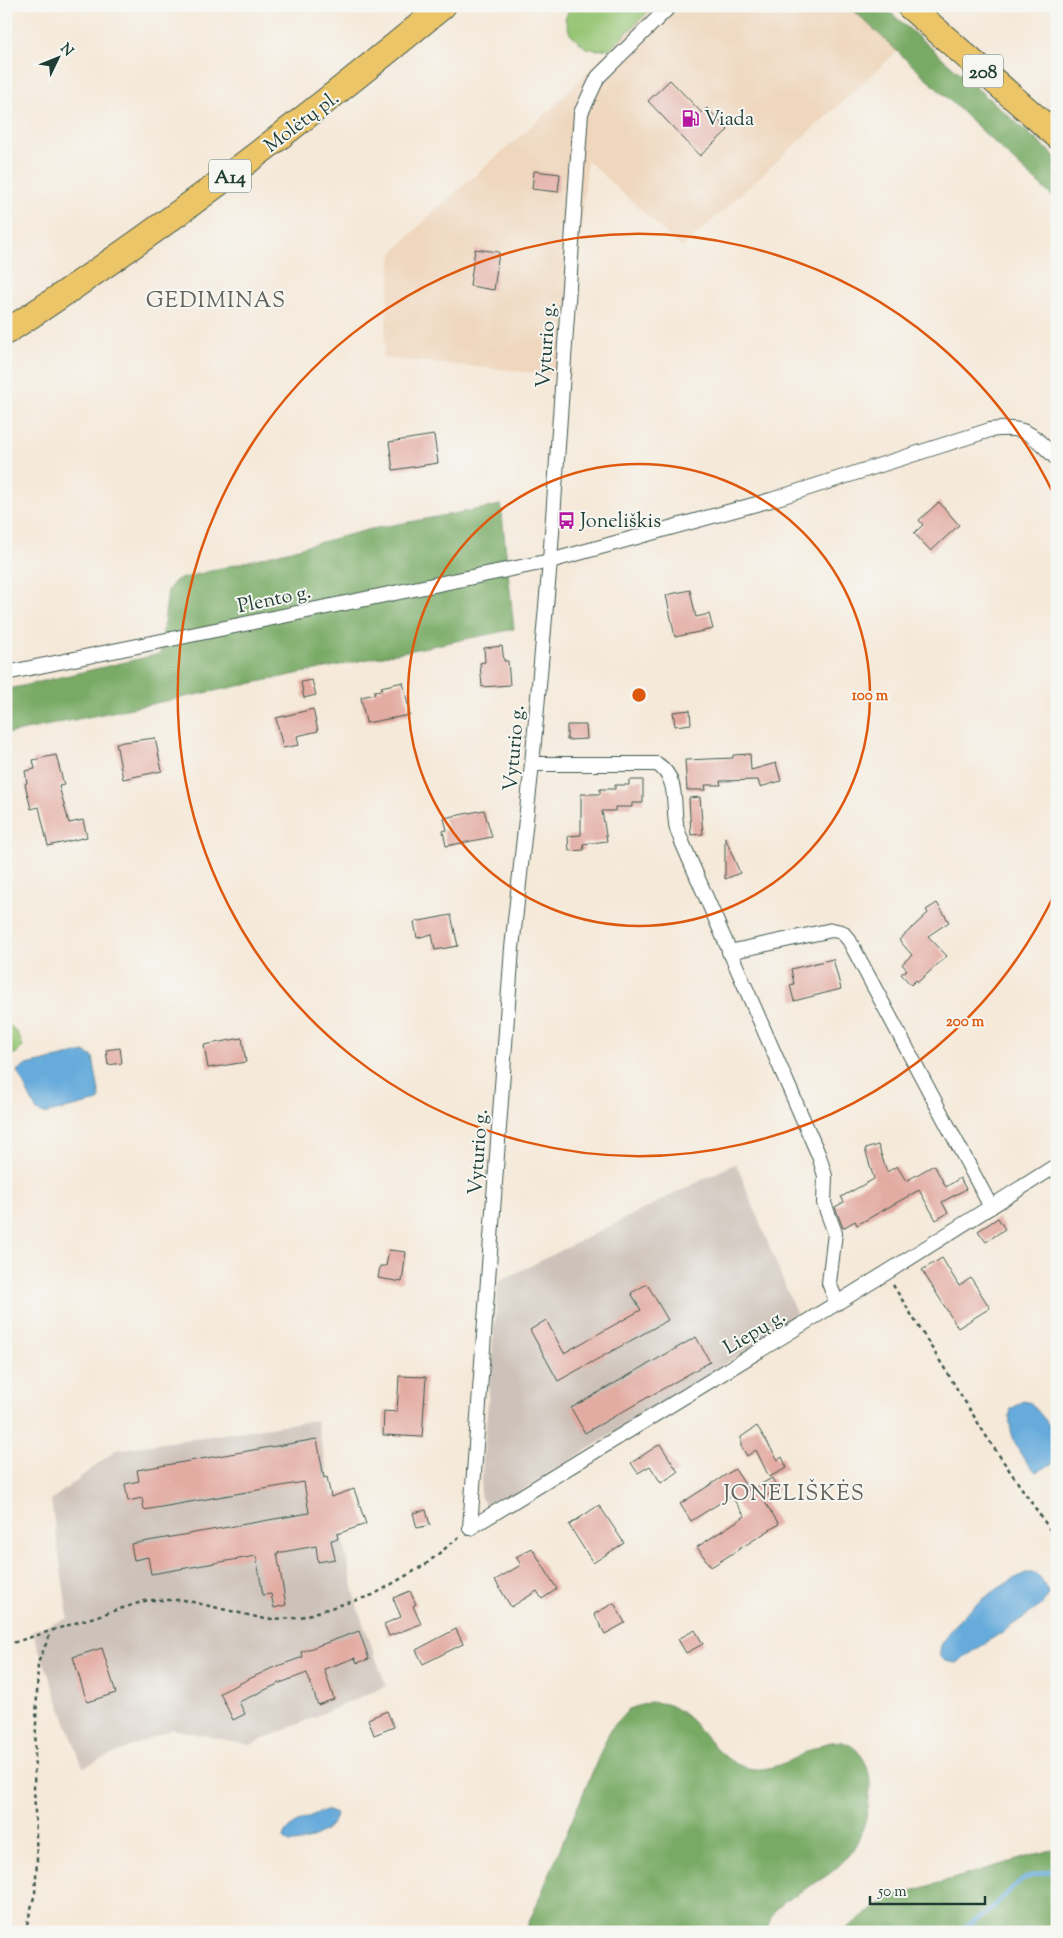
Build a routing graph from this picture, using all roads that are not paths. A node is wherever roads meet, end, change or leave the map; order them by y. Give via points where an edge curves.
1 (443, 6) edge
2 (670, 6) edge
3 (909, 6) edge
4 (1057, 136) edge
5 (6, 332) edge
6 (1057, 459) edge
7 (550, 561) junction
8 (6, 673) edge
9 (532, 764) junction
10 (729, 952) junction
11 (1057, 1165) edge
12 (991, 1207) junction
13 (837, 1303) junction
14 (470, 1528) joint

1 - 5 highway, Molėtų pl. / A14 via 328,102 182,211
2 - 7 street, Vyturio g. via 598,77 581,113
3 - 4 highway, 208
6 - 7 street, Plento g. via 1032,436 1013,427 990,430 771,500
7 - 8 street, Plento g.
7 - 9 street, Vyturio g.
9 - 10 street via 657,764 666,770 672,780 676,826
9 - 14 street, Vyturio g. via 512,948
10 - 12 street via 832,930 842,932
10 - 13 street via 819,1156 825,1176 824,1203 835,1233 829,1283
11 - 12 street, Liepų g.
12 - 13 street, Liepų g.
13 - 14 street, Liepų g.

